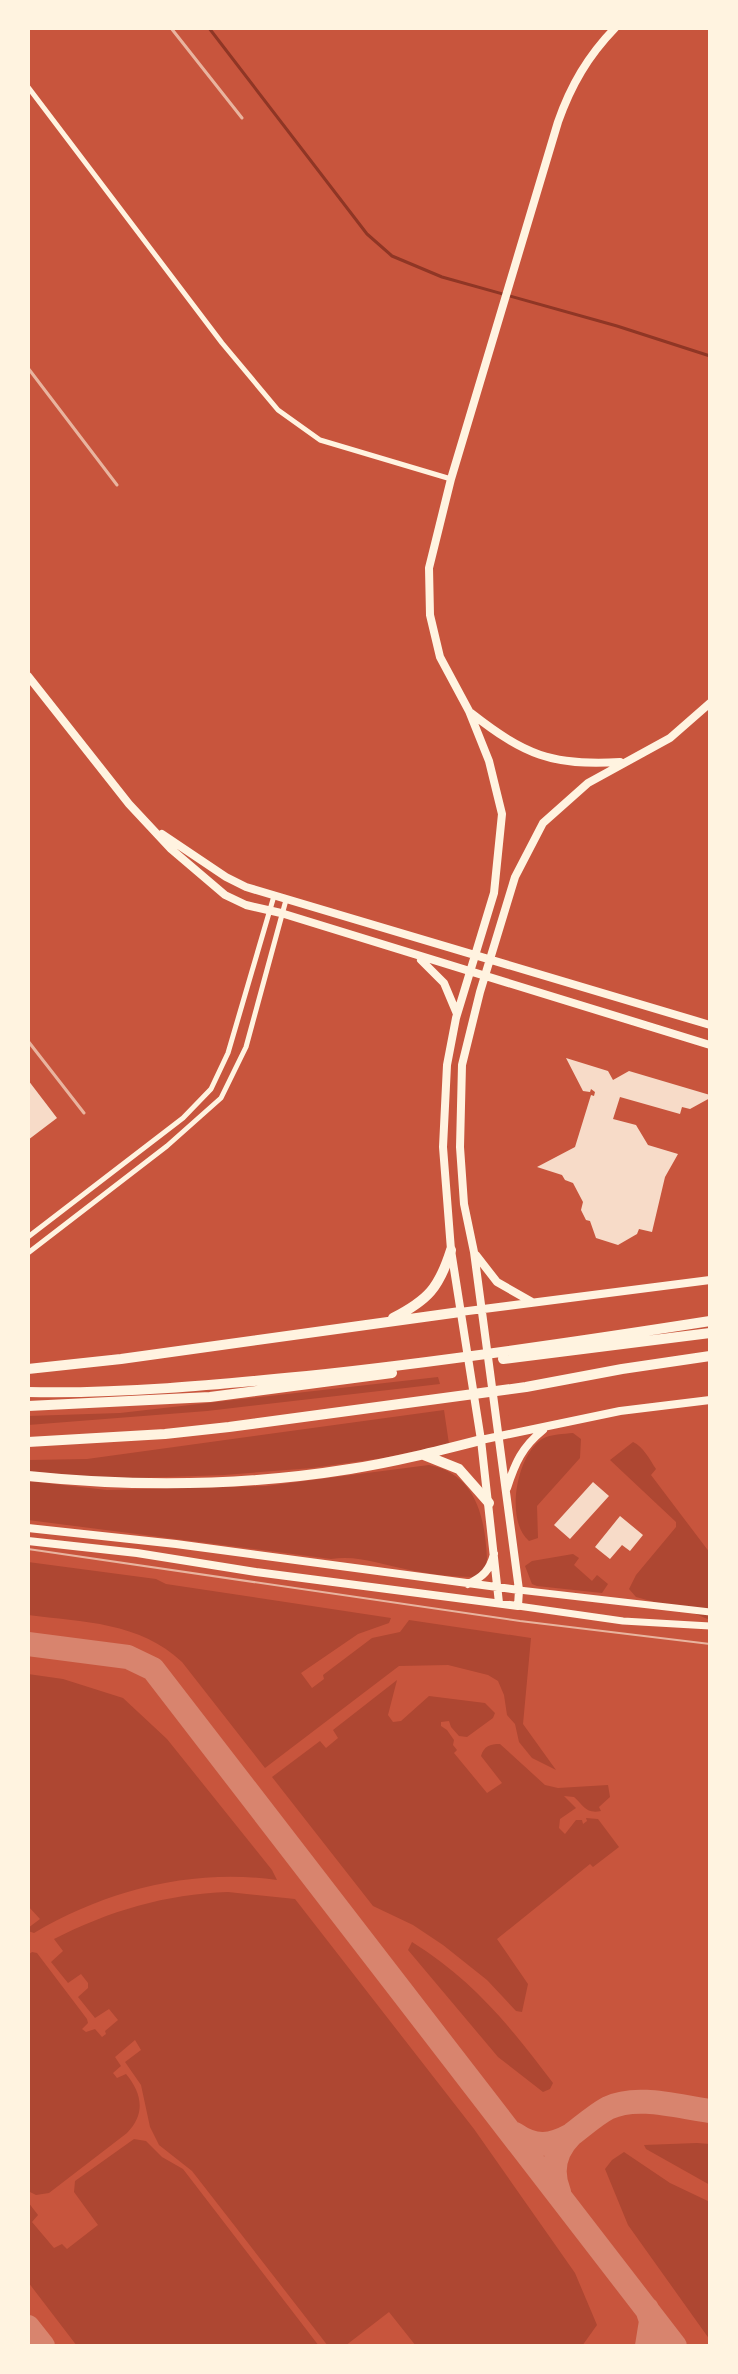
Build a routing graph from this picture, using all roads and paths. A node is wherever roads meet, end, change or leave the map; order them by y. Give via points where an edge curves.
1 (615, 28) edge
2 (28, 87) edge
3 (451, 479) junction
4 (28, 676) edge
5 (710, 703) edge
6 (469, 711) junction
7 (625, 761) junction
8 (154, 830) junction
9 (274, 896) junction
10 (286, 899) junction
11 (270, 910) junction
12 (281, 913) junction
13 (476, 954) junction
14 (414, 955) junction
15 (490, 958) junction
16 (470, 971) junction
17 (485, 975) junction
18 (457, 1015) junction
19 (710, 1025) edge
20 (710, 1045) edge
21 (461, 1157) junction
22 (444, 1158) junction
23 (28, 1237) edge
24 (451, 1250) junction
25 (474, 1252) junction
26 (28, 1253) edge
27 (710, 1280) edge
28 (533, 1302) junction
29 (481, 1308) junction
30 (460, 1312) junction
31 (710, 1321) edge
32 (384, 1323) junction
33 (710, 1333) edge
34 (522, 1354) junction
35 (710, 1356) edge
36 (442, 1364) junction
37 (28, 1369) edge
38 (28, 1392) edge
39 (710, 1400) edge
40 (28, 1406) edge
41 (545, 1428) junction
42 (497, 1437) junction
43 (481, 1440) junction
44 (28, 1442) edge
45 (423, 1455) junction
46 (28, 1476) edge
47 (505, 1493) junction
48 (489, 1503) junction
49 (28, 1528) edge
50 (28, 1541) edge
51 (495, 1549) junction
52 (467, 1584) junction
53 (500, 1589) junction
54 (519, 1590) junction
55 (499, 1603) junction
56 (518, 1606) junction
57 (710, 1612) edge
58 (710, 1626) edge

1 - 3 main road via 568,93
2 - 3 street via 278,410 320,440
3 - 6 main road via 429,568 430,615 440,657
4 - 8 main road
5 - 7 main road via 670,738
6 - 7 main road via 514,744 544,758
6 - 13 main road via 502,814 494,893
7 - 15 main road via 588,783 543,823 516,873
8 - 9 main road via 226,877
8 - 11 main road via 225,895
9 - 10 main road
9 - 11 street
10 - 12 street
10 - 13 main road
11 - 12 main road
11 - 23 street via 228,1053 211,1089 183,1118
12 - 14 main road
12 - 26 street via 246,1047 221,1098
13 - 15 main road
13 - 16 main road
14 - 16 main road
14 - 18 main road via 444,983
15 - 17 main road
15 - 19 main road
16 - 17 main road
16 - 18 main road
17 - 20 main road
17 - 21 main road via 462,1065
18 - 22 main road via 447,1065
21 - 22 main road
21 - 25 main road
22 - 24 main road
24 - 30 main road
24 - 32 highway via 435,1289 420,1304
25 - 28 main road via 497,1282
25 - 29 main road
27 - 28 main road
28 - 29 main road
29 - 30 main road
29 - 42 main road
30 - 32 highway
30 - 43 main road
31 - 34 highway
32 - 37 highway
33 - 34 highway
34 - 36 highway
35 - 44 highway via 447,1399 165,1434
36 - 38 highway via 175,1388
36 - 40 highway via 210,1397
39 - 41 main road via 620,1411
41 - 42 main road
41 - 47 main road via 515,1461
42 - 43 main road
42 - 47 main road
43 - 45 highway
43 - 48 main road
45 - 46 highway via 303,1475 187,1482
45 - 48 highway via 459,1469
47 - 54 main road
48 - 51 main road
49 - 52 main road
50 - 55 main road
51 - 52 main road via 484,1575
51 - 53 main road
52 - 53 main road
53 - 54 main road
53 - 55 main road
54 - 56 main road
54 - 57 street
55 - 56 main road
56 - 58 street via 623,1621

